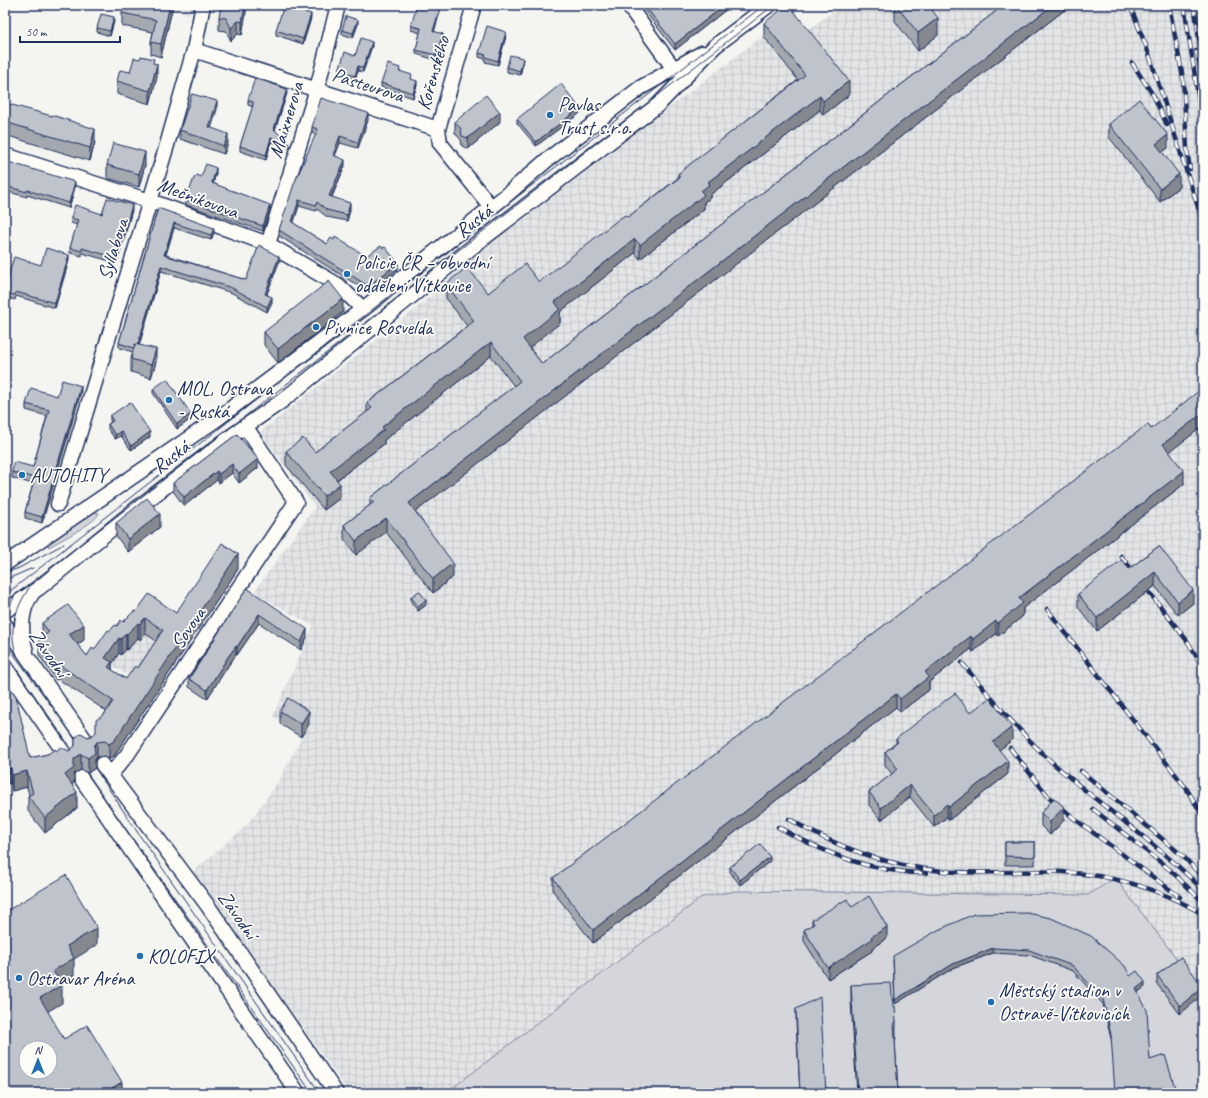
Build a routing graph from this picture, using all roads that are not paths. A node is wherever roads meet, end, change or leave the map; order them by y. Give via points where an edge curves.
1 (203, 5) edge
2 (338, 5) edge
3 (474, 5) edge
4 (628, 5) edge
5 (769, 5) edge
6 (715, 46) junction
7 (194, 50) junction
8 (674, 69) junction
9 (317, 89) junction
10 (438, 129) junction
11 (5, 155) edge
12 (149, 200) junction
13 (491, 207) junction
14 (268, 244) junction
15 (363, 308) junction
16 (245, 426) junction
17 (58, 504) dead end
18 (8, 562) edge
19 (5, 570) edge
20 (33, 592) junction
21 (5, 611) edge
22 (5, 625) edge
23 (31, 662) junction
24 (5, 667) edge
25 (88, 744) edge
26 (68, 758) edge
27 (106, 770) joint
28 (81, 778) dead end
29 (298, 1093) edge
30 (336, 1093) edge

1 - 7 street, Syllabova
2 - 9 street, Maixnerova
3 - 10 street, Kořenského
4 - 8 street
5 - 6 street, Ruská
6 - 8 street, Ruská
6 - 16 street, Ruská via 658,105 476,244 282,401
7 - 9 street, Pasteurova
7 - 12 street, Syllabova
8 - 13 street, Ruská via 640,88
9 - 10 street, Pasteurova
9 - 14 street, Maixnerova
10 - 13 street via 440,143
11 - 12 street, Mečnikovova
12 - 14 street, Mečnikovova
12 - 17 street, Syllabova
13 - 15 street, Ruská
14 - 15 street, Mečnikovova via 338,285
15 - 18 street, Ruská via 217,419
16 - 20 street, Ruská
16 - 27 street, Sovova via 296,502 127,755
18 - 19 street, Ruská
20 - 21 street, Ruská
20 - 23 street via 24,610 22,627 24,644
22 - 23 street, Závodní
23 - 25 street, Závodní
24 - 26 street
27 - 30 street, Závodní via 208,906
28 - 29 street

